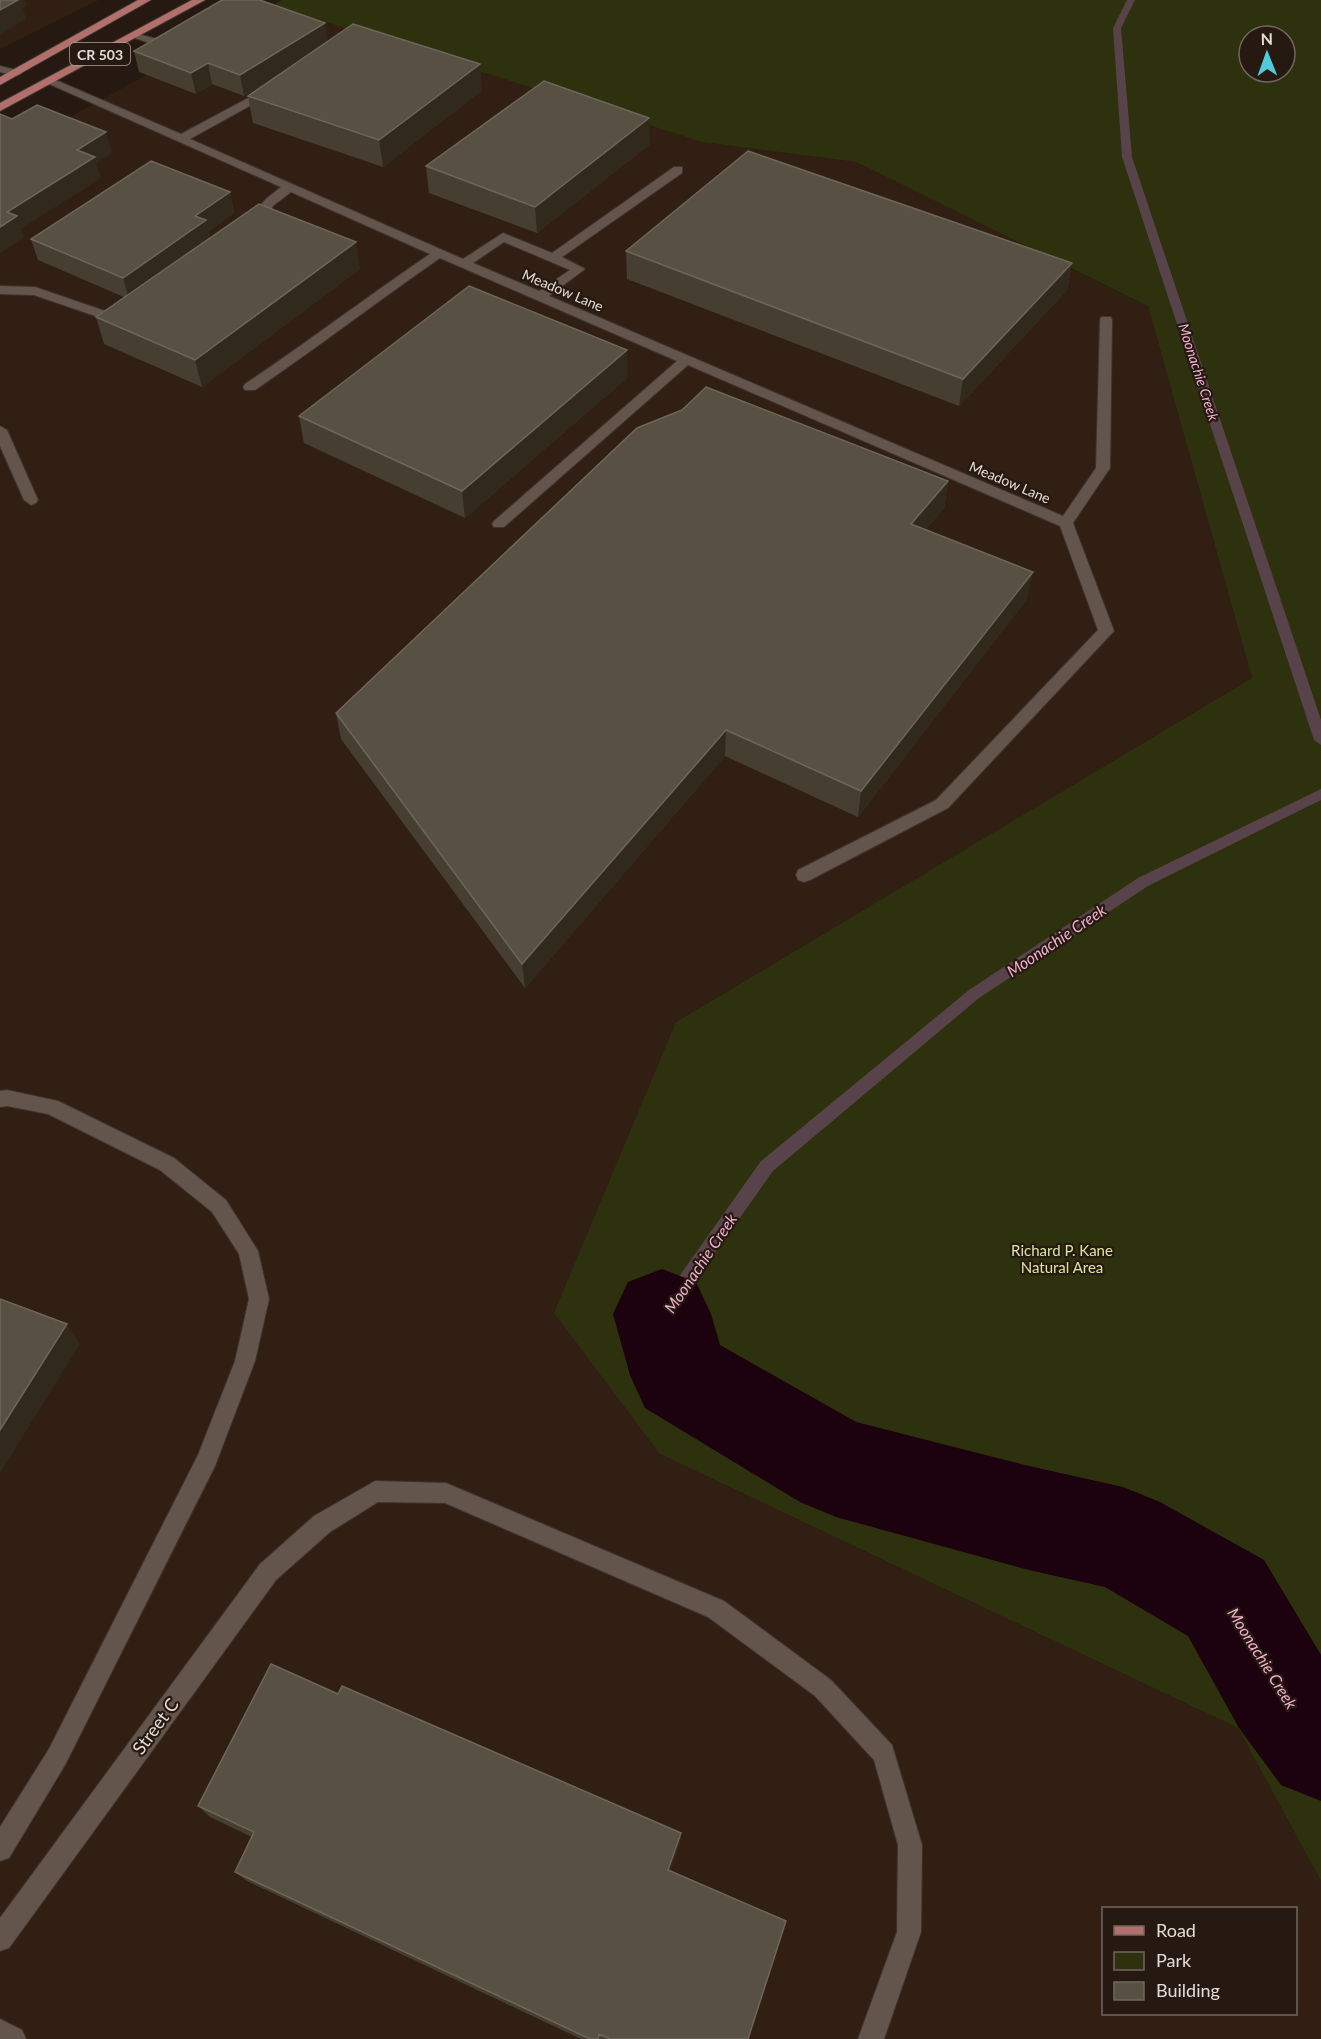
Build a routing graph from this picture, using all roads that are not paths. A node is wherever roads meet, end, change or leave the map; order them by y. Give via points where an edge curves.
1 (146, 0) edge
2 (200, 0) edge
3 (189, 28) edge
4 (134, 36) junction
5 (0, 69) edge
6 (16, 73) junction
7 (51, 81) junction
8 (0, 82) edge
9 (275, 88) edge
10 (0, 108) edge
11 (181, 139) junction
12 (678, 170) dead end
13 (289, 187) junction
14 (238, 235) edge
15 (439, 253) junction
16 (553, 258) junction
17 (464, 264) junction
18 (0, 290) edge
19 (540, 296) junction
20 (130, 308) edge
21 (1106, 320) dead end
22 (686, 360) junction
23 (250, 387) dead end
24 (0, 430) edge
25 (31, 500) dead end
26 (1066, 523) junction
27 (499, 524) dead end
28 (804, 875) dead end
29 (0, 1099) edge
30 (0, 1849) edge
31 (0, 1939) edge
32 (0, 2032) edge
33 (13, 2039) edge
34 (872, 2039) edge

1 - 6 main road, CR 503
2 - 4 main road, CR 503
3 - 4 street via 158,42
4 - 7 main road, CR 503
5 - 6 street
6 - 8 main road, CR 503
7 - 10 main road, CR 503
7 - 11 street, Meadow Lane
9 - 11 street
11 - 13 street, Meadow Lane
12 - 16 street
13 - 14 street
13 - 15 street, Meadow Lane
15 - 17 street, Meadow Lane
15 - 23 street
16 - 17 street via 503,237
16 - 19 street via 579,269
17 - 19 street, Meadow Lane
18 - 20 street via 35,291 107,316
19 - 22 street, Meadow Lane
21 - 26 street via 1103,468
22 - 26 street, Meadow Lane
22 - 27 street
24 - 25 street
26 - 28 street via 1106,632 942,804
29 - 30 street via 51,1107 167,1164 219,1206 248,1251 259,1299 245,1361 207,1459 57,1757
31 - 34 street, Street C via 268,1572 322,1524 375,1491 446,1492 716,1609 823,1688 885,1753 910,1845 909,1932
32 - 33 street

